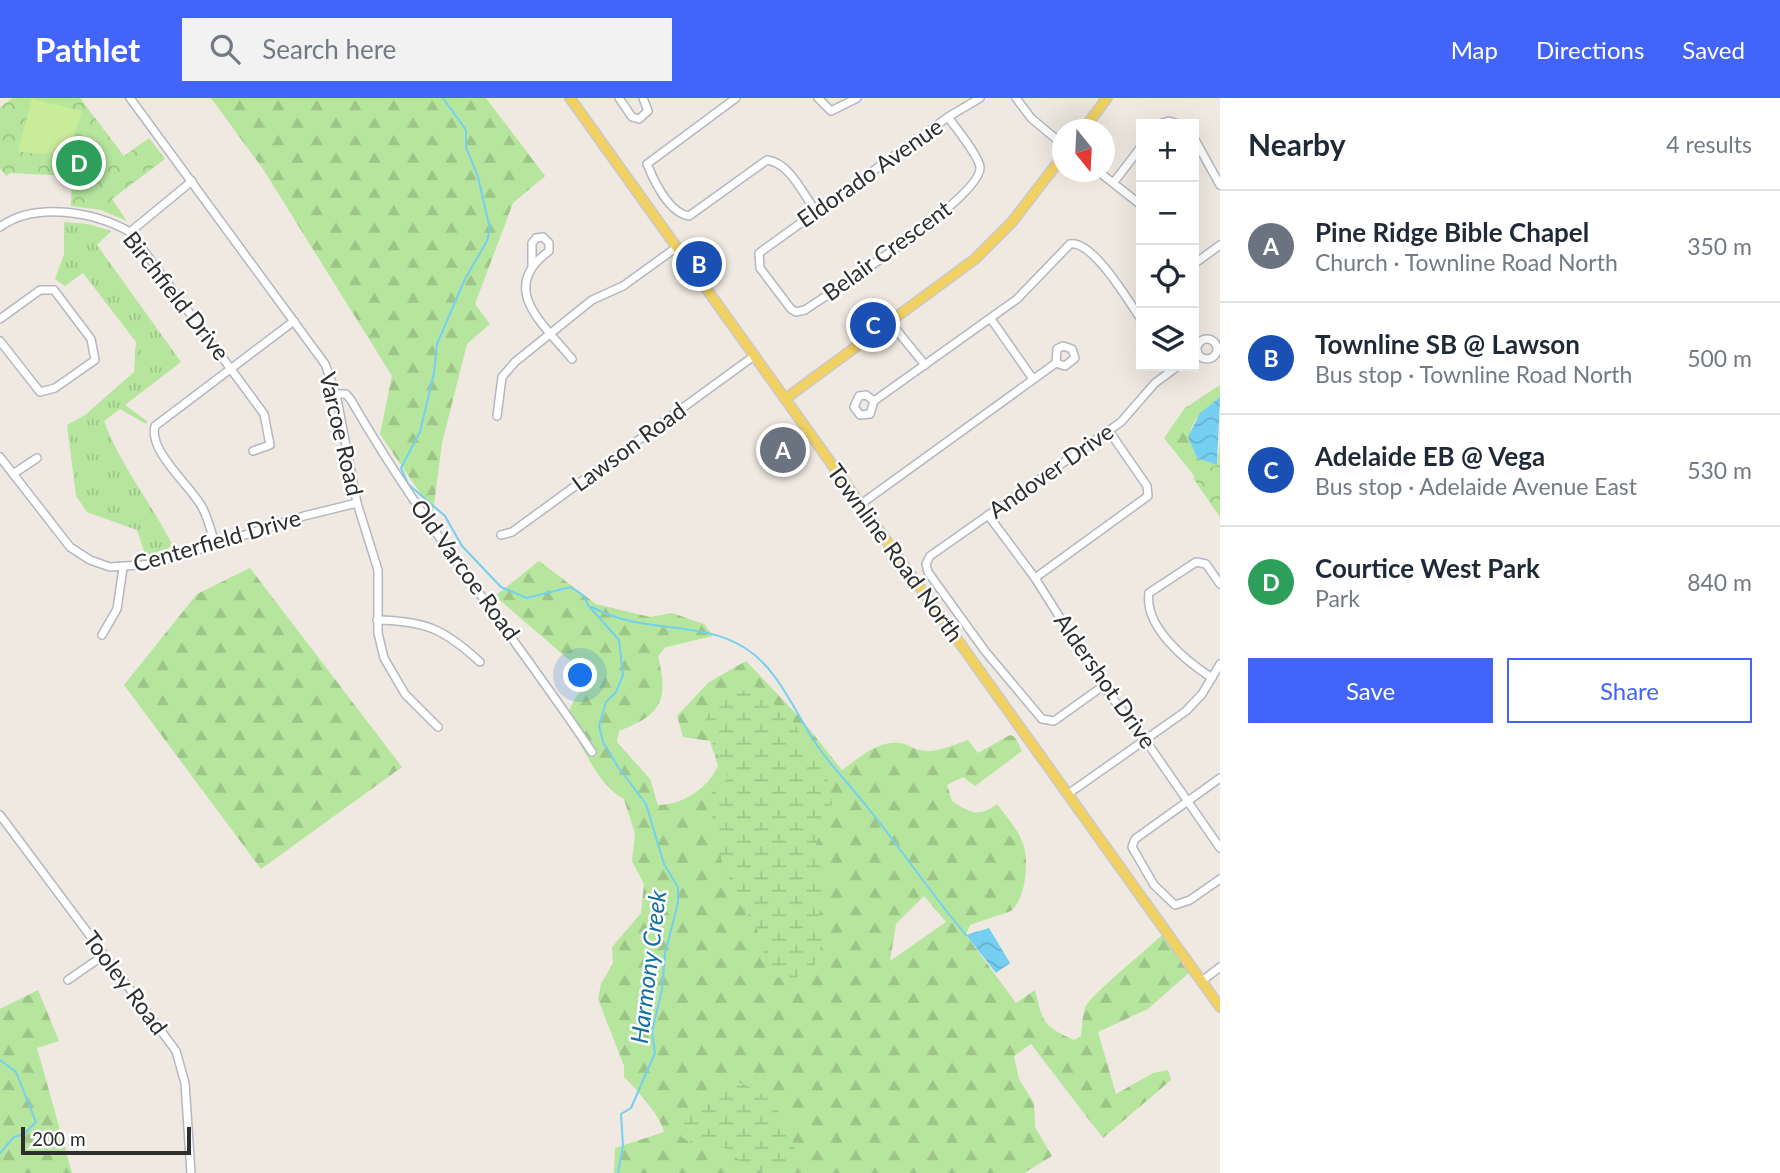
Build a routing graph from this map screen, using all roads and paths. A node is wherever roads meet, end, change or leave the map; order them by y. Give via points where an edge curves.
1 (130, 98) edge
2 (570, 98) edge
3 (618, 98) edge
4 (643, 98) edge
5 (736, 98) edge
6 (818, 98) edge
7 (857, 98) edge
8 (980, 98) edge
9 (1016, 98) edge
10 (1107, 98) edge
11 (948, 117) junction
12 (1091, 119) edge
13 (1052, 136) edge
14 (1199, 147) edge
15 (1136, 153) edge
16 (1052, 169) edge
17 (192, 181) junction
18 (1115, 181) edge
19 (1114, 182) edge
20 (1220, 186) edge
21 (1136, 201) edge
22 (816, 211) junction
23 (0, 227) edge
24 (130, 232) junction
25 (1220, 245) edge
26 (677, 247) junction
27 (762, 251) joint
28 (1199, 260) edge
29 (532, 265) dead end
30 (1136, 305) edge
31 (1133, 307) junction
32 (1136, 312) edge
33 (0, 319) edge
34 (991, 319) junction
35 (294, 321) junction
36 (890, 322) junction
37 (551, 332) junction
38 (0, 341) edge
39 (754, 356) junction
40 (572, 359) dead end
41 (1056, 363) dead end
42 (925, 365) junction
43 (231, 367) junction
44 (1171, 371) edge
45 (1033, 379) junction
46 (336, 394) junction
47 (785, 399) junction
48 (874, 401) dead end
49 (496, 416) dead end
50 (1109, 431) junction
51 (253, 451) dead end
52 (0, 457) edge
53 (37, 458) dead end
54 (13, 474) junction
55 (357, 503) junction
56 (861, 504) junction
57 (989, 515) junction
58 (501, 535) dead end
59 (215, 544) junction
60 (123, 568) junction
61 (1035, 578) junction
62 (1220, 584) edge
63 (377, 621) junction
64 (102, 635) dead end
65 (480, 662) dead end
66 (1220, 664) edge
67 (1212, 678) junction
68 (1103, 687) junction
69 (438, 727) dead end
70 (1146, 741) junction
71 (592, 752) dead end
72 (1220, 778) edge
73 (1068, 794) junction
74 (1188, 802) junction
75 (0, 816) edge
76 (1220, 848) edge
77 (1220, 879) edge
78 (104, 955) junction
79 (1220, 967) edge
80 (68, 980) dead end
81 (1202, 981) junction
82 (1220, 1007) edge
83 (191, 1173) edge

1 - 17 street, Varcoe Road
2 - 26 main road, Townline Road North
3 - 4 street via 632,117 639,119 648,111
5 - 22 street via 647,164 666,198 681,215 688,216 766,160 778,161
6 - 7 street via 831,111
8 - 11 street, Eldorado Avenue
9 - 13 street
10 - 12 main road
11 - 22 street, Eldorado Avenue
11 - 27 street, Belair Crescent via 979,163 979,173 946,211 920,230 801,312 791,309 760,268
14 - 20 street
15 - 18 street
16 - 36 main road via 989,246
17 - 24 street
17 - 35 street, Varcoe Road
19 - 21 street
22 - 27 street, Eldorado Avenue
23 - 24 street, Birchfield Drive via 17,218 57,213 108,219
24 - 43 street, Birchfield Drive
25 - 28 street
26 - 37 street via 623,286 592,300
26 - 39 main road, Townline Road North
29 - 37 street via 524,295
30 - 31 street
31 - 32 street
31 - 34 street via 1094,255 1076,243 1066,247 1027,290
33 - 38 street via 40,290 54,290 91,339 95,360 55,388 40,392
34 - 42 street
34 - 45 street
35 - 43 street
35 - 46 street, Varcoe Road via 325,364
36 - 42 street
36 - 47 main road
37 - 40 street
37 - 49 street via 502,377
39 - 47 main road, Townline Road North
39 - 58 street, Lawson Road via 512,532
41 - 45 street
42 - 48 street
43 - 51 street, Birchfield Drive via 255,398 270,433 270,444
43 - 59 street via 163,418 153,434 201,505
44 - 50 street, Andover Drive
45 - 56 street
46 - 55 street, Varcoe Road
46 - 71 street, Old Varcoe Road via 346,394 351,400 424,516
47 - 56 main road, Townline Road North
50 - 57 street, Andover Drive
50 - 61 street via 1147,486 1148,496
52 - 54 street, Centerfield Drive
53 - 54 street
54 - 60 street, Centerfield Drive via 70,547 90,560
55 - 59 street, Centerfield Drive
55 - 63 street, Varcoe Road via 378,570
56 - 73 main road, Townline Road North
57 - 61 street, Aldershot Drive
57 - 68 street, Andover Drive via 930,556 928,572 977,640 1046,722
59 - 60 street, Centerfield Drive via 154,564
60 - 64 street via 117,609
61 - 68 street, Aldershot Drive
62 - 67 street via 1206,565 1196,562 1149,593 1148,605 1173,648
63 - 65 street via 431,626
63 - 69 street, Varcoe Road via 391,673
66 - 67 street
67 - 70 street via 1186,711
68 - 70 street, Aldershot Drive
70 - 73 street
70 - 74 street, Aldershot Drive
72 - 74 street
73 - 81 main road, Townline Road North
74 - 76 street, Aldershot Drive
74 - 77 street via 1135,839 1134,852 1154,885 1175,905
75 - 78 street, Tooley Road
78 - 80 street
78 - 83 street, Tooley Road via 182,1065
79 - 81 street
81 - 82 main road, Townline Road North

